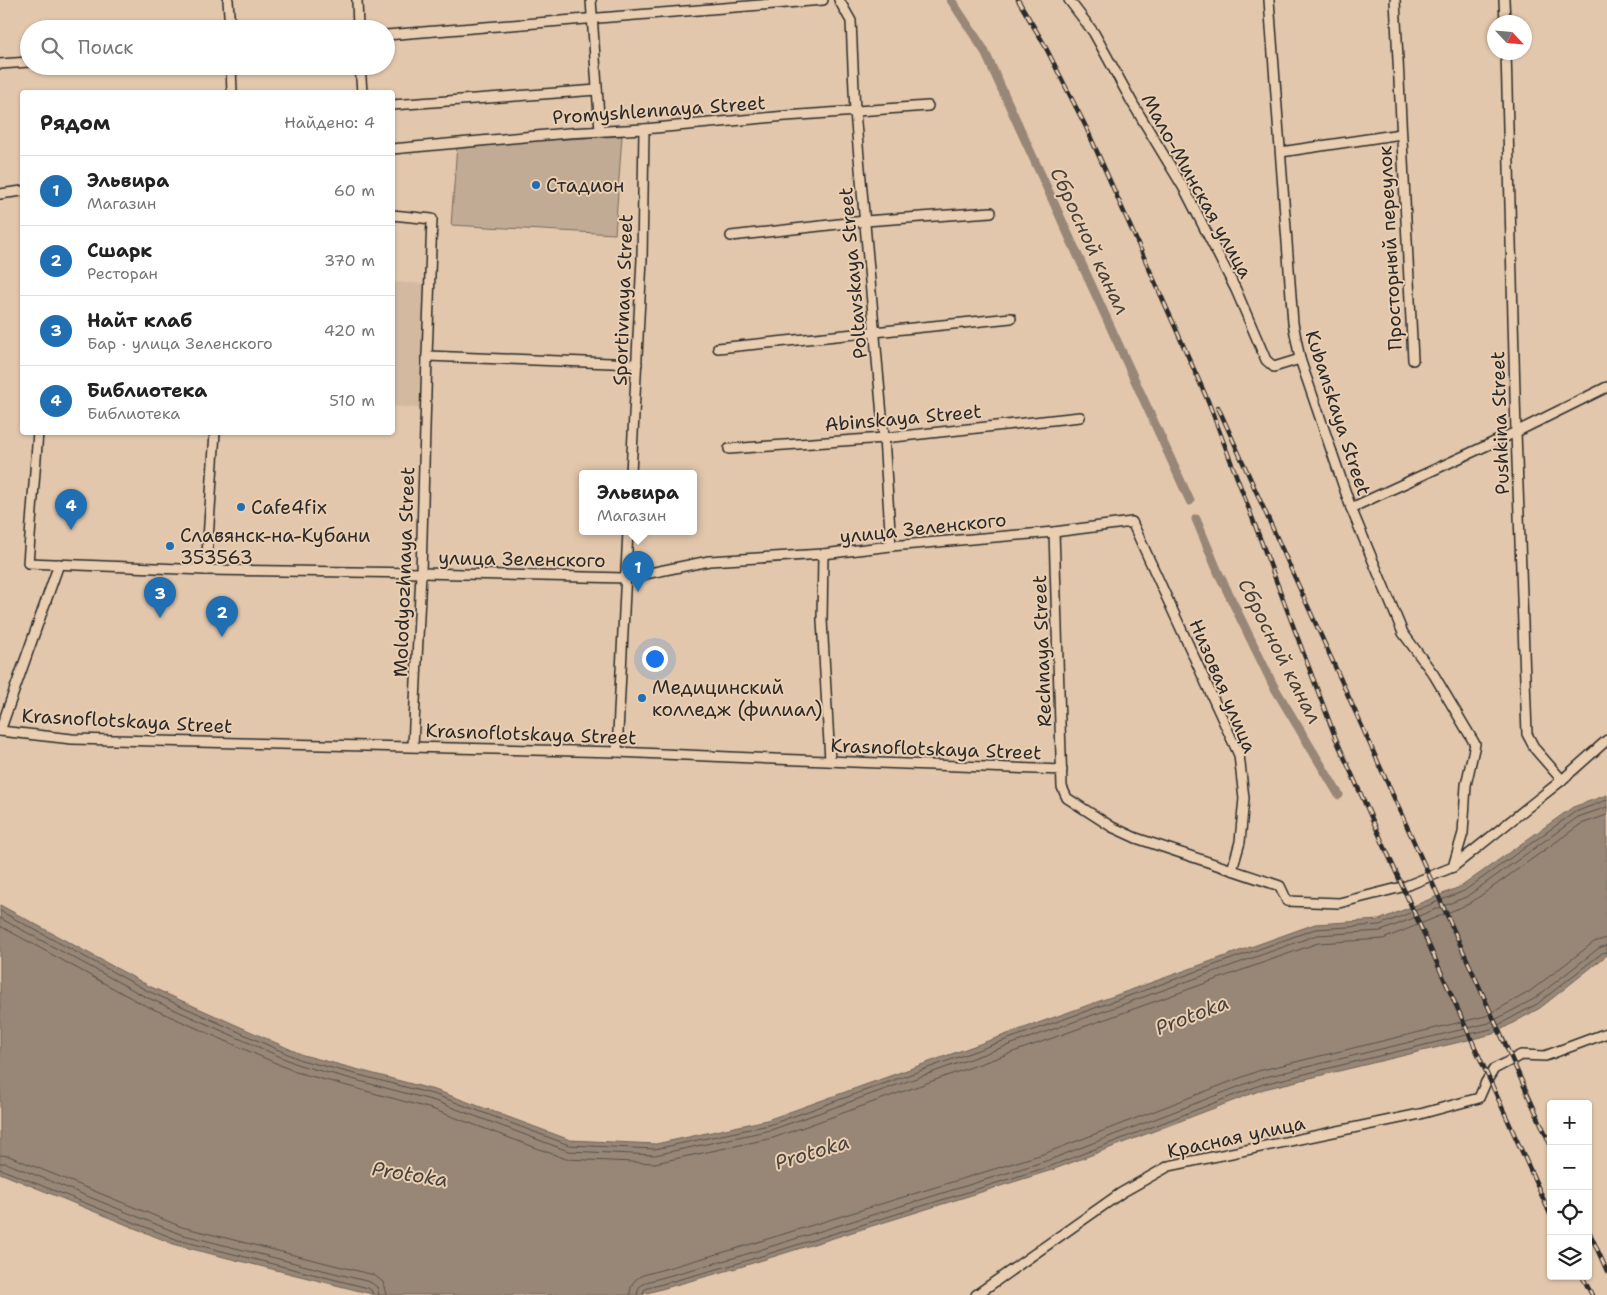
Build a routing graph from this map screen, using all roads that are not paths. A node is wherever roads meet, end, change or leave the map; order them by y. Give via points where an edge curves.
1 (228, 0) edge
2 (357, 0) edge
3 (591, 0) edge
4 (823, 0) edge
5 (839, 0) edge
6 (1069, 0) edge
7 (1270, 0) edge
8 (1395, 0) edge
9 (1504, 0) edge
10 (1505, 15) edge
11 (592, 19) junction
12 (229, 20) edge
13 (358, 20) edge
14 (395, 34) edge
15 (1506, 60) edge
16 (20, 63) edge
17 (0, 64) edge
18 (231, 75) edge
19 (361, 75) edge
20 (232, 90) edge
21 (362, 90) edge
22 (597, 90) junction
23 (395, 105) edge
24 (928, 106) dead end
25 (855, 112) junction
26 (644, 128) junction
27 (600, 131) junction
28 (1401, 134) junction
29 (395, 150) edge
30 (1281, 152) junction
31 (20, 192) edge
32 (0, 194) edge
33 (991, 212) dead end
34 (395, 215) edge
35 (865, 221) junction
36 (731, 236) dead end
37 (1011, 318) dead end
38 (875, 332) junction
39 (718, 348) dead end
40 (427, 356) junction
41 (1300, 359) junction
42 (1413, 360) dead end
43 (637, 364) junction
44 (1607, 387) edge
45 (1080, 417) dead end
46 (1516, 432) junction
47 (38, 435) edge
48 (215, 435) edge
49 (884, 438) junction
50 (729, 449) dead end
51 (631, 470) edge
52 (1351, 508) junction
53 (1132, 522) joint
54 (1054, 532) junction
55 (628, 535) edge
56 (891, 546) junction
57 (823, 554) junction
58 (59, 564) junction
59 (206, 570) junction
60 (421, 573) junction
61 (625, 578) junction
62 (0, 731) edge
63 (1607, 740) edge
64 (413, 746) junction
65 (617, 752) junction
66 (830, 761) junction
67 (1062, 770) junction
68 (1562, 780) junction
69 (1453, 866) junction
70 (1232, 870) junction
71 (1607, 1033) edge
72 (976, 1295) edge

1 - 12 street
2 - 13 street
3 - 11 street
4 - 11 street
5 - 25 street, Poltavskaya Street via 851,21
6 - 41 street, Мало-Минская улица via 1094,33 1186,192 1236,290 1266,360 1274,367
7 - 30 street, Kubanskaya Street
8 - 28 street, Просторный переулок
9 - 10 street
11 - 14 street
11 - 22 street
15 - 46 street, Pushkina Street
16 - 17 street
18 - 20 street
19 - 21 street
22 - 23 street
22 - 27 street
24 - 25 street, Promyshlennaya Street
25 - 26 street, Promyshlennaya Street
25 - 35 street, Poltavskaya Street
26 - 27 street, Promyshlennaya Street
26 - 43 street, Sportivnaya Street
27 - 29 street, Promyshlennaya Street
28 - 30 street, Просторный переулок
28 - 42 street, Просторный переулок
30 - 41 street, Kubanskaya Street via 1292,323
31 - 32 street
33 - 35 street
34 - 40 street, Molodyozhnaya Street via 432,220
35 - 36 street
35 - 38 street, Poltavskaya Street
37 - 38 street
38 - 39 street
38 - 49 street, Poltavskaya Street
40 - 43 street
40 - 60 street, Molodyozhnaya Street
41 - 52 street, Kubanskaya Street
43 - 51 street, Sportivnaya Street
44 - 46 street
45 - 49 street, Abinskaya Street
46 - 52 street
46 - 68 street, Pushkina Street via 1527,734 1535,749
47 - 58 street, улица Зеленского via 28,563
48 - 59 street
49 - 50 street, Abinskaya Street
49 - 56 street, Poltavskaya Street
52 - 69 street, Kubanskaya Street via 1403,633 1434,675 1475,744 1466,785 1463,833
53 - 54 street, улица Зеленского
53 - 70 street, Низовая улица via 1239,755 1244,798 1240,842
54 - 56 street, улица Зеленского
54 - 67 street, Rechnaya Street
55 - 61 street
56 - 57 street, улица Зеленского
57 - 61 street, улица Зеленского via 709,561
57 - 66 street via 822,620
58 - 59 street, улица Зеленского
58 - 62 street
59 - 60 street, улица Зеленского
60 - 61 street, улица Зеленского
60 - 64 street, Molodyozhnaya Street
61 - 65 street
62 - 64 street, Krasnoflotskaya Street via 72,739
63 - 68 street
64 - 65 street, Krasnoflotskaya Street
65 - 66 street, Krasnoflotskaya Street
66 - 67 street, Krasnoflotskaya Street
67 - 70 street, Rechnaya Street via 1062,787 1067,798 1112,828
68 - 69 street
69 - 70 street via 1406,886 1339,903 1288,901 1280,886
71 - 72 street, Красная улица via 1545,1056 1521,1055 1494,1069 1480,1098 1420,1114 1169,1166 1120,1193

